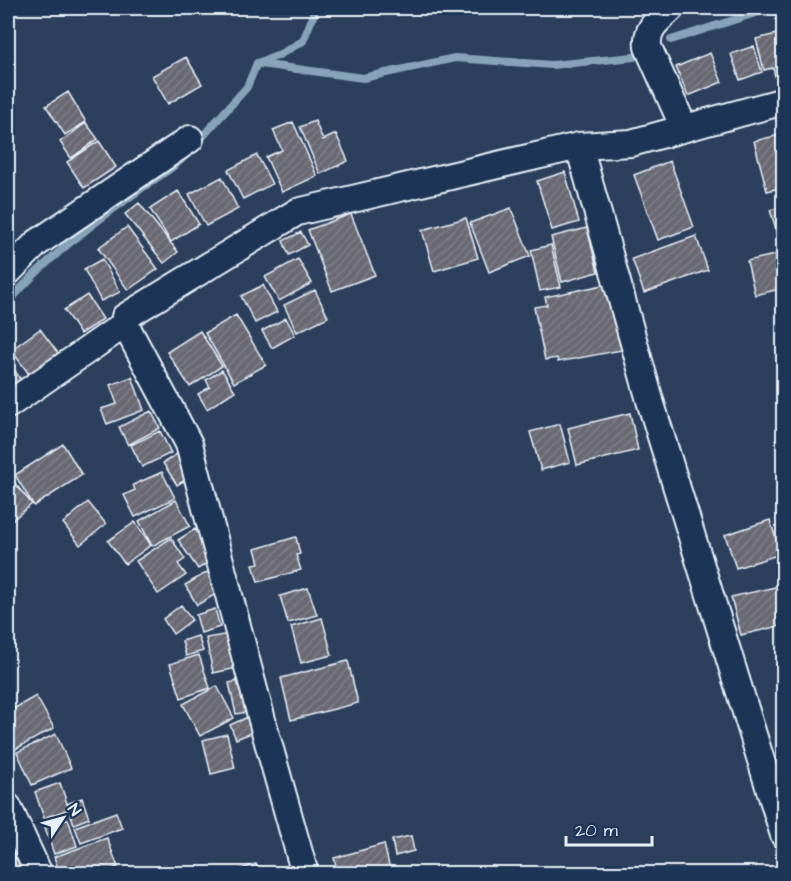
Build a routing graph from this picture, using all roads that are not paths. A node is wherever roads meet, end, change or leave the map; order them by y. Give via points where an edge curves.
1 (671, 8) edge
2 (783, 101) edge
3 (684, 128) junction
4 (190, 140) dead end
5 (579, 146) junction
6 (8, 272) edge
7 (125, 324) junction
8 (8, 405) edge
9 (8, 807) edge
10 (783, 835) edge
11 (39, 873) edge
12 (305, 873) edge

1 - 3 street via 650,29 648,47
2 - 3 street
3 - 5 street via 632,143
4 - 6 street via 37,243
5 - 7 street via 297,212 125,317
5 - 10 street via 651,404
7 - 8 street
7 - 12 street via 189,444
9 - 11 street

